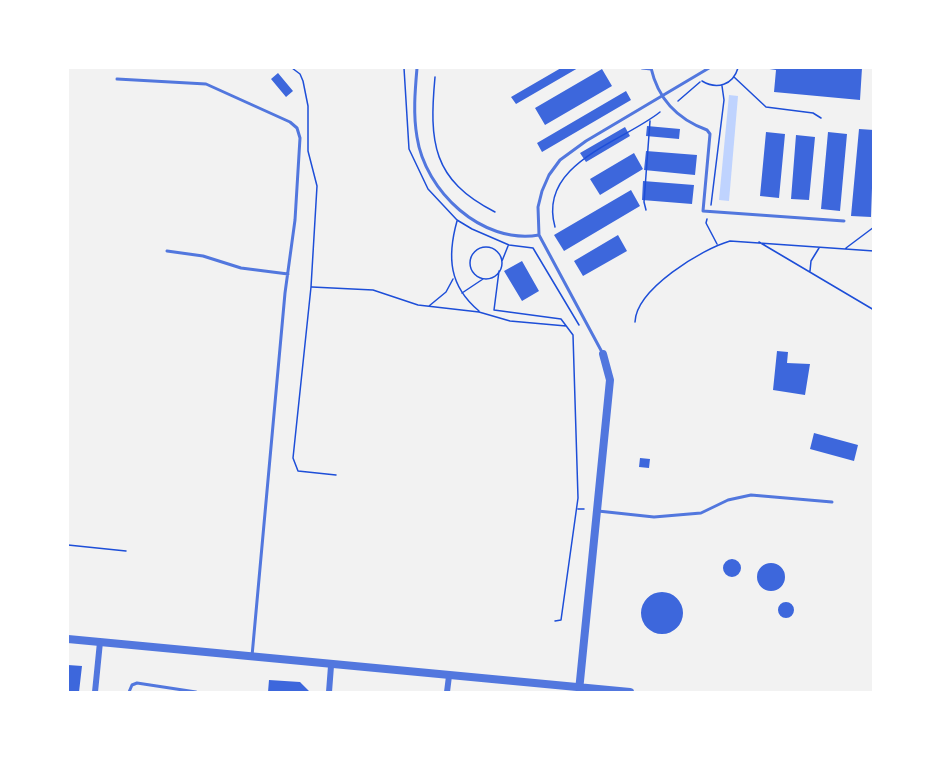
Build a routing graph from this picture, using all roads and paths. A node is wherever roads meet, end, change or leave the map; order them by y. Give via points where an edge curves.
1 (292, 68) edge
2 (300, 68) edge
3 (404, 68) edge
4 (417, 68) edge
5 (642, 68) edge
6 (651, 68) edge
7 (709, 68) edge
8 (738, 68) edge
9 (297, 70) junction
10 (435, 77) dead end
11 (734, 78) junction
12 (117, 79) dead end
13 (702, 81) dead end
14 (715, 86) dead end
15 (722, 86) junction
16 (662, 95) junction
17 (678, 101) dead end
18 (660, 111) dead end
19 (821, 118) dead end
20 (651, 120) junction
21 (646, 210) dead end
22 (495, 212) dead end
23 (709, 212) junction
24 (457, 220) junction
25 (844, 221) dead end
26 (555, 227) dead end
27 (873, 227) edge
28 (539, 235) junction
29 (758, 241) junction
30 (509, 245) junction
31 (717, 245) junction
32 (820, 246) junction
33 (845, 248) junction
34 (167, 251) dead end
35 (873, 251) edge
36 (502, 262) junction
37 (500, 271) junction
38 (810, 272) junction
39 (288, 274) junction
40 (453, 279) junction
41 (483, 279) junction
42 (311, 287) junction
43 (461, 294) junction
44 (428, 306) junction
45 (873, 310) edge
46 (479, 312) junction
47 (635, 322) dead end
48 (567, 326) junction
49 (581, 330) dead end
50 (603, 354) joint
51 (336, 475) dead end
52 (832, 502) dead end
53 (577, 509) junction
54 (584, 510) dead end
55 (597, 511) junction
56 (68, 545) edge
57 (126, 551) dead end
58 (555, 621) dead end
59 (68, 639) edge
60 (100, 642) junction
61 (252, 658) junction
62 (331, 666) junction
63 (449, 676) junction
64 (579, 690) edge
65 (95, 693) edge
66 (129, 693) edge
67 (196, 693) edge
68 (329, 693) edge
69 (447, 693) edge
70 (630, 693) edge

1 - 9 path
2 - 9 path
3 - 24 path via 409,149 428,189
4 - 28 lane via 417,139 425,165 441,191 461,211 494,230 521,237
5 - 6 lane
6 - 16 lane
7 - 16 lane
8 - 11 path
9 - 42 path via 308,106 308,151 317,186
10 - 22 path via 432,128 442,165 471,200
11 - 15 path
11 - 19 path via 766,107 813,113
12 - 39 lane via 206,84 297,128 300,161
13 - 17 path
14 - 15 path
15 - 23 path via 724,100
16 - 23 lane via 678,116 710,134 703,211
16 - 28 lane via 560,160 542,191
18 - 20 path
20 - 21 path
20 - 26 path via 580,161 565,176 553,202
23 - 25 lane
23 - 31 path via 706,223
24 - 30 path
24 - 40 path via 450,253
27 - 33 path
28 - 50 lane
29 - 31 path
29 - 32 path
29 - 38 path
30 - 36 path
30 - 49 path via 528,246 537,252
31 - 47 path via 656,284 641,302
32 - 33 path
32 - 38 path via 811,261
33 - 35 path
34 - 39 lane
36 - 37 path
36 - 41 path via 490,248 473,253 471,270
37 - 41 path
37 - 48 path via 494,310 561,319
38 - 45 path
39 - 61 lane
40 - 43 path
40 - 44 path via 447,292
41 - 43 path
42 - 44 path via 373,290
42 - 51 path via 292,458 298,471
43 - 46 path
44 - 46 path
46 - 48 path via 510,321
48 - 53 path via 574,343
50 - 55 street via 609,380
52 - 55 lane via 752,495 728,500 702,513 654,516
53 - 54 path
53 - 58 path via 561,620
55 - 64 street
56 - 57 path
59 - 60 street
60 - 61 street
60 - 65 street
61 - 62 street
62 - 63 street
62 - 68 street
63 - 64 street
63 - 69 street
64 - 70 street
66 - 67 lane via 137,683

